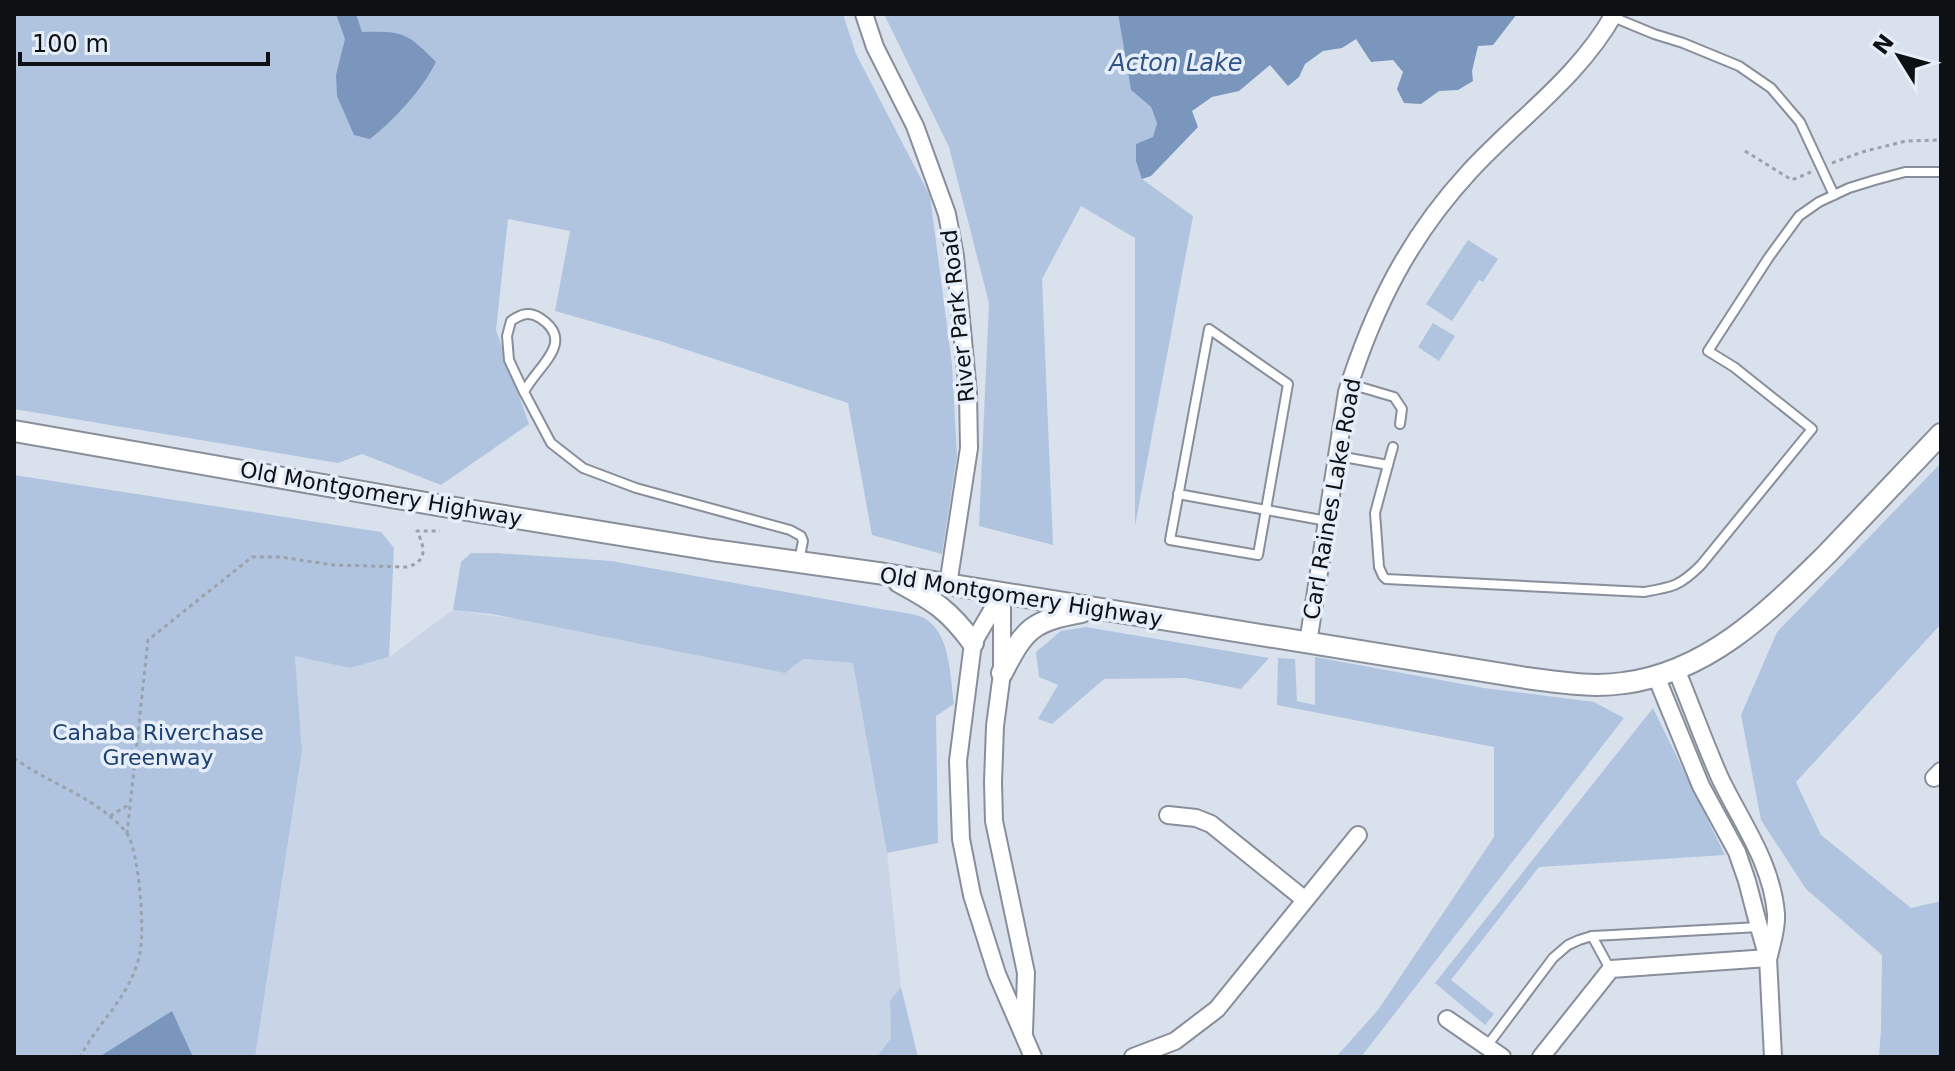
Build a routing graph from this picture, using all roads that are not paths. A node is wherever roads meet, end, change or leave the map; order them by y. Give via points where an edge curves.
1 (864, 14) edge
2 (1614, 15) edge
3 (1941, 172) edge
4 (1834, 195) junction
5 (1350, 384) junction
6 (524, 392) junction
7 (1400, 424) dead end
8 (14, 431) edge
9 (1941, 434) edge
10 (1393, 447) dead end
11 (1338, 456) junction
12 (1388, 465) junction
13 (1178, 494) junction
14 (1265, 509) junction
15 (1327, 521) junction
16 (799, 562) junction
17 (885, 574) junction
18 (948, 585) junction
19 (1002, 593) junction
20 (1095, 609) junction
21 (973, 643) junction
22 (1308, 643) junction
23 (1676, 669) junction
24 (1002, 673) junction
25 (1656, 676) junction
26 (1168, 815) dead end
27 (1358, 835) dead end
28 (1304, 899) junction
29 (1759, 927) junction
30 (1592, 936) junction
31 (1768, 958) junction
32 (1611, 969) junction
33 (1447, 1019) dead end
34 (1024, 1033) junction
35 (1486, 1047) junction
36 (1033, 1057) edge
37 (1133, 1057) edge
38 (1502, 1057) edge
39 (1541, 1057) edge
40 (1773, 1057) edge

1 - 18 street, River Park Road via 915,126 947,214 955,256 969,448
2 - 4 lane via 1739,66 1771,88 1800,122
2 - 5 street, Carl Raines Lake Road via 1565,79 1472,169 1426,224 1380,303
3 - 4 lane via 1905,172
4 - 12 lane via 1788,228 1708,351 1812,429 1684,581 1644,592 1386,579 1379,567 1375,513
5 - 7 lane via 1394,397 1402,409
5 - 11 street, Carl Raines Lake Road
6 - 6 lane via 509,360 507,336 511,321 533,314 557,336 555,349
6 - 16 lane via 551,443 583,468 790,530 803,541
8 - 16 street, Old Montgomery Highway
9 - 23 street, Old Montgomery Highway via 1756,621 1709,654
10 - 12 lane
11 - 12 lane
11 - 15 street, Carl Raines Lake Road
13 - 14 lane
13 - 14 lane via 1170,540 1258,555
13 - 14 lane via 1209,329 1288,384
14 - 15 lane
15 - 22 street, Carl Raines Lake Road
16 - 17 street, Old Montgomery Highway
17 - 18 street, Old Montgomery Highway
17 - 21 street via 936,602
18 - 19 street, Old Montgomery Highway
19 - 20 street, Old Montgomery Highway
19 - 21 street
19 - 24 street
20 - 22 street, Old Montgomery Highway
20 - 24 street via 1041,622 1017,644
21 - 34 street via 958,761 961,839 990,953
22 - 25 street, Old Montgomery Highway via 1562,682 1623,684
23 - 25 street, Old Montgomery Highway
23 - 31 street via 1767,874 1776,915
24 - 34 street via 995,726 994,821 1026,973
25 - 29 street via 1701,786 1737,852
26 - 28 street via 1211,824
27 - 28 street
28 - 37 street via 1217,1009 1175,1041
29 - 30 lane
29 - 31 street
30 - 32 lane
30 - 35 lane via 1553,958
31 - 32 street
31 - 40 street
32 - 39 street
33 - 35 street
34 - 36 street
35 - 38 street

